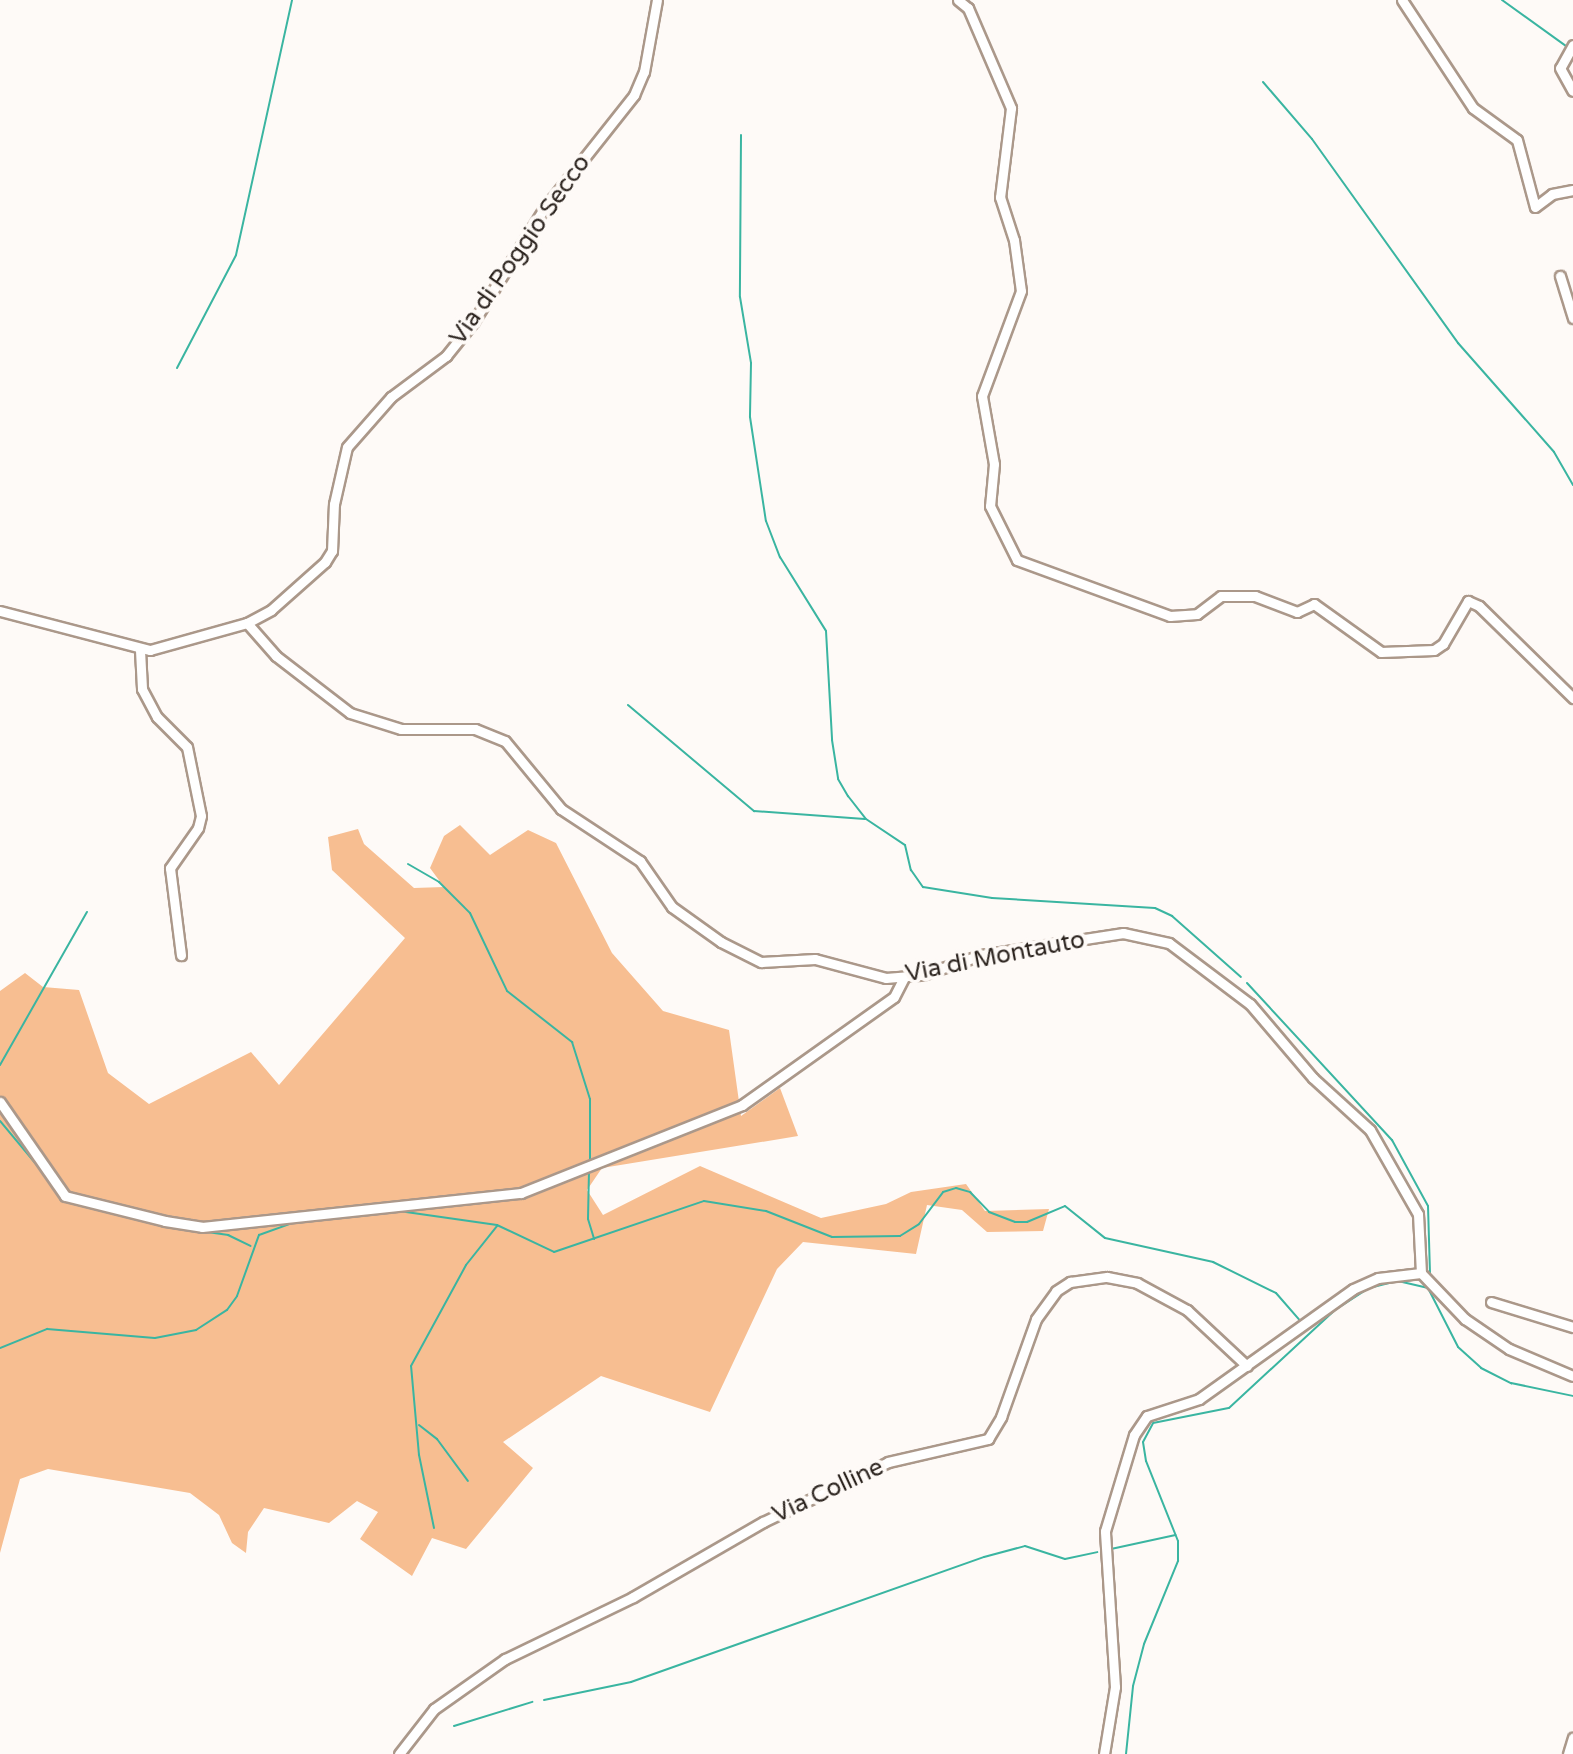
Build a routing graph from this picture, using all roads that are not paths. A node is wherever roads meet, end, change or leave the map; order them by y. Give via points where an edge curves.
1 (657, 0) edge
2 (958, 0) edge
3 (1402, 0) edge
4 (1573, 45) edge
5 (1573, 91) edge
6 (1573, 190) edge
7 (1560, 276) dead end
8 (1573, 318) edge
9 (0, 611) edge
10 (247, 623) junction
11 (140, 650) junction
12 (1573, 698) edge
13 (181, 955) dead end
14 (904, 977) dead end
15 (0, 1102) edge
16 (1421, 1273) junction
17 (1491, 1302) dead end
18 (1573, 1327) edge
19 (1247, 1366) junction
20 (1573, 1376) edge
21 (1573, 1738) edge
22 (399, 1754) edge
23 (1104, 1754) edge
24 (1568, 1754) edge

1 - 10 street, Via di Poggio Secco via 644,72 634,95 543,210 465,333 446,356 391,397 347,447 334,504 332,551 325,562 271,610
2 - 12 street via 968,8 1011,108 1000,197 1014,240 1021,291 982,396 994,464 990,506 1017,560 1170,616 1197,614 1221,596 1255,596 1297,612 1314,604 1381,652 1434,650 1468,601
3 - 6 street via 1473,108 1517,140 1535,207 1552,194
4 - 5 street via 1560,68
7 - 8 street
9 - 11 street
10 - 11 street
10 - 16 street, Via di Montauto via 276,656 350,713 401,729 475,729 505,741 571,818 640,861 672,907 721,942 761,962 815,959 895,977 922,975 981,955 1123,933 1169,943 1242,997 1313,1078 1370,1130 1418,1214
11 - 13 street via 142,689 157,717 187,747 201,816 170,868
14 - 15 street via 894,997 742,1105 521,1193 202,1227 165,1221 65,1196
16 - 19 street via 1378,1278 1353,1289
16 - 20 street via 1465,1319 1509,1349
17 - 18 street
19 - 22 street, Via Colline via 1187,1310 1137,1283 1107,1277 1070,1282 1056,1291 1036,1319 988,1439 888,1462 505,1659 434,1709
19 - 23 street via 1199,1399 1147,1416 1134,1435 1105,1531 1115,1687
21 - 24 street

